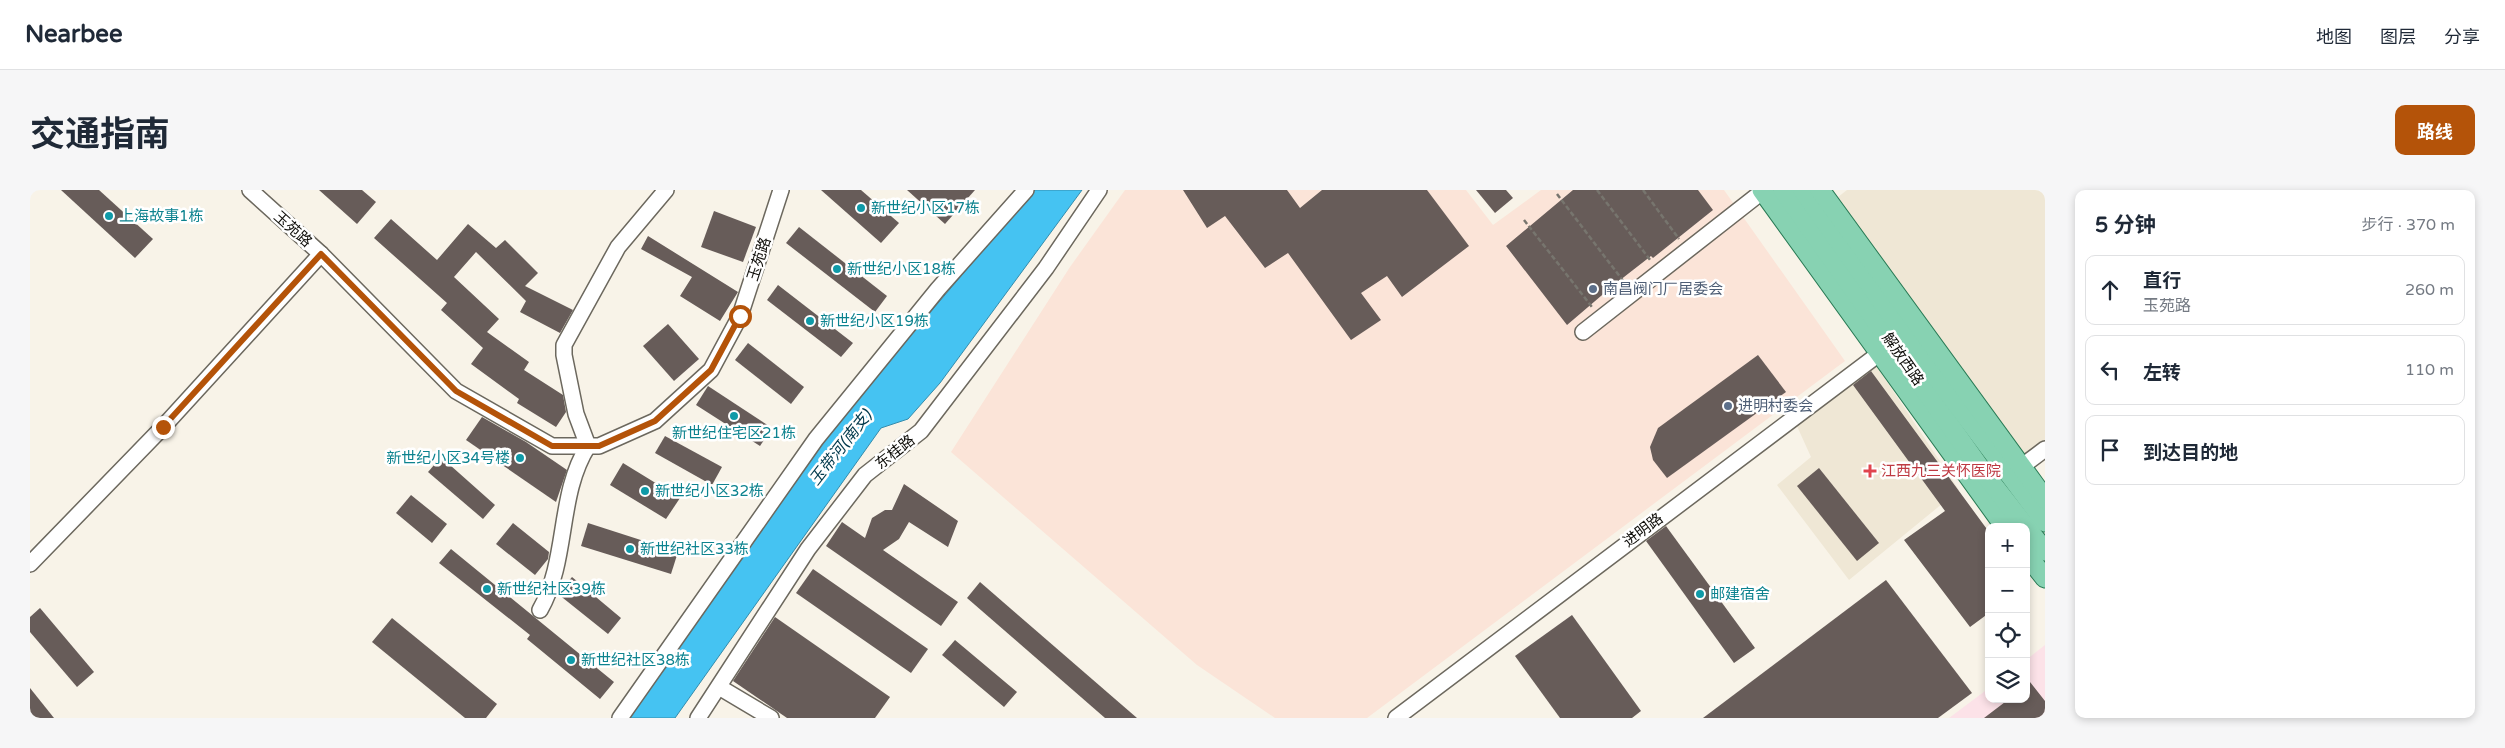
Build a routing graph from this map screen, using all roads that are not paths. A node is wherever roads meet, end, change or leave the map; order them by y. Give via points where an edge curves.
1 (250, 190) edge
2 (666, 190) edge
3 (781, 190) edge
4 (1026, 190) edge
5 (1099, 190) edge
6 (1783, 190) edge
7 (1803, 190) edge
8 (1763, 191) edge
9 (1825, 192) edge
10 (321, 254) junction
11 (1583, 332) dead end
12 (1886, 349) junction
13 (588, 446) junction
14 (2045, 450) edge
15 (1999, 462) junction
16 (2021, 467) junction
17 (2045, 499) edge
18 (2045, 514) edge
19 (2045, 522) edge
20 (2002, 523) edge
21 (2023, 523) edge
22 (2030, 532) edge
23 (2045, 551) edge
24 (2030, 559) edge
25 (30, 564) edge
26 (2045, 578) edge
27 (540, 610) dead end
28 (719, 687) junction
29 (620, 718) edge
30 (698, 718) edge
31 (771, 718) edge
32 (1396, 718) edge

1 - 10 street, 玉苑路
2 - 13 street via 618,247 564,346 576,414
3 - 13 street, 玉苑路 via 740,316 711,370 655,421 599,446
4 - 29 street via 938,289 816,439
5 - 28 street, 东桂路 via 1046,268 921,431 866,475 808,549
6 - 12 main road, 解放西路
7 - 15 main road, 解放西路
8 - 11 street
8 - 12 main road
9 - 16 main road
10 - 13 street, 玉苑路 via 456,391 552,446
10 - 25 street via 163,427
12 - 20 main road
12 - 21 main road, 解放西路
12 - 32 street, 进明路
13 - 27 street via 578,461 552,586
14 - 16 street
15 - 18 main road
15 - 19 main road, 解放西路
16 - 17 main road
22 - 23 main road, 解放西路
24 - 26 main road
28 - 30 street, 东桂路
28 - 31 street

